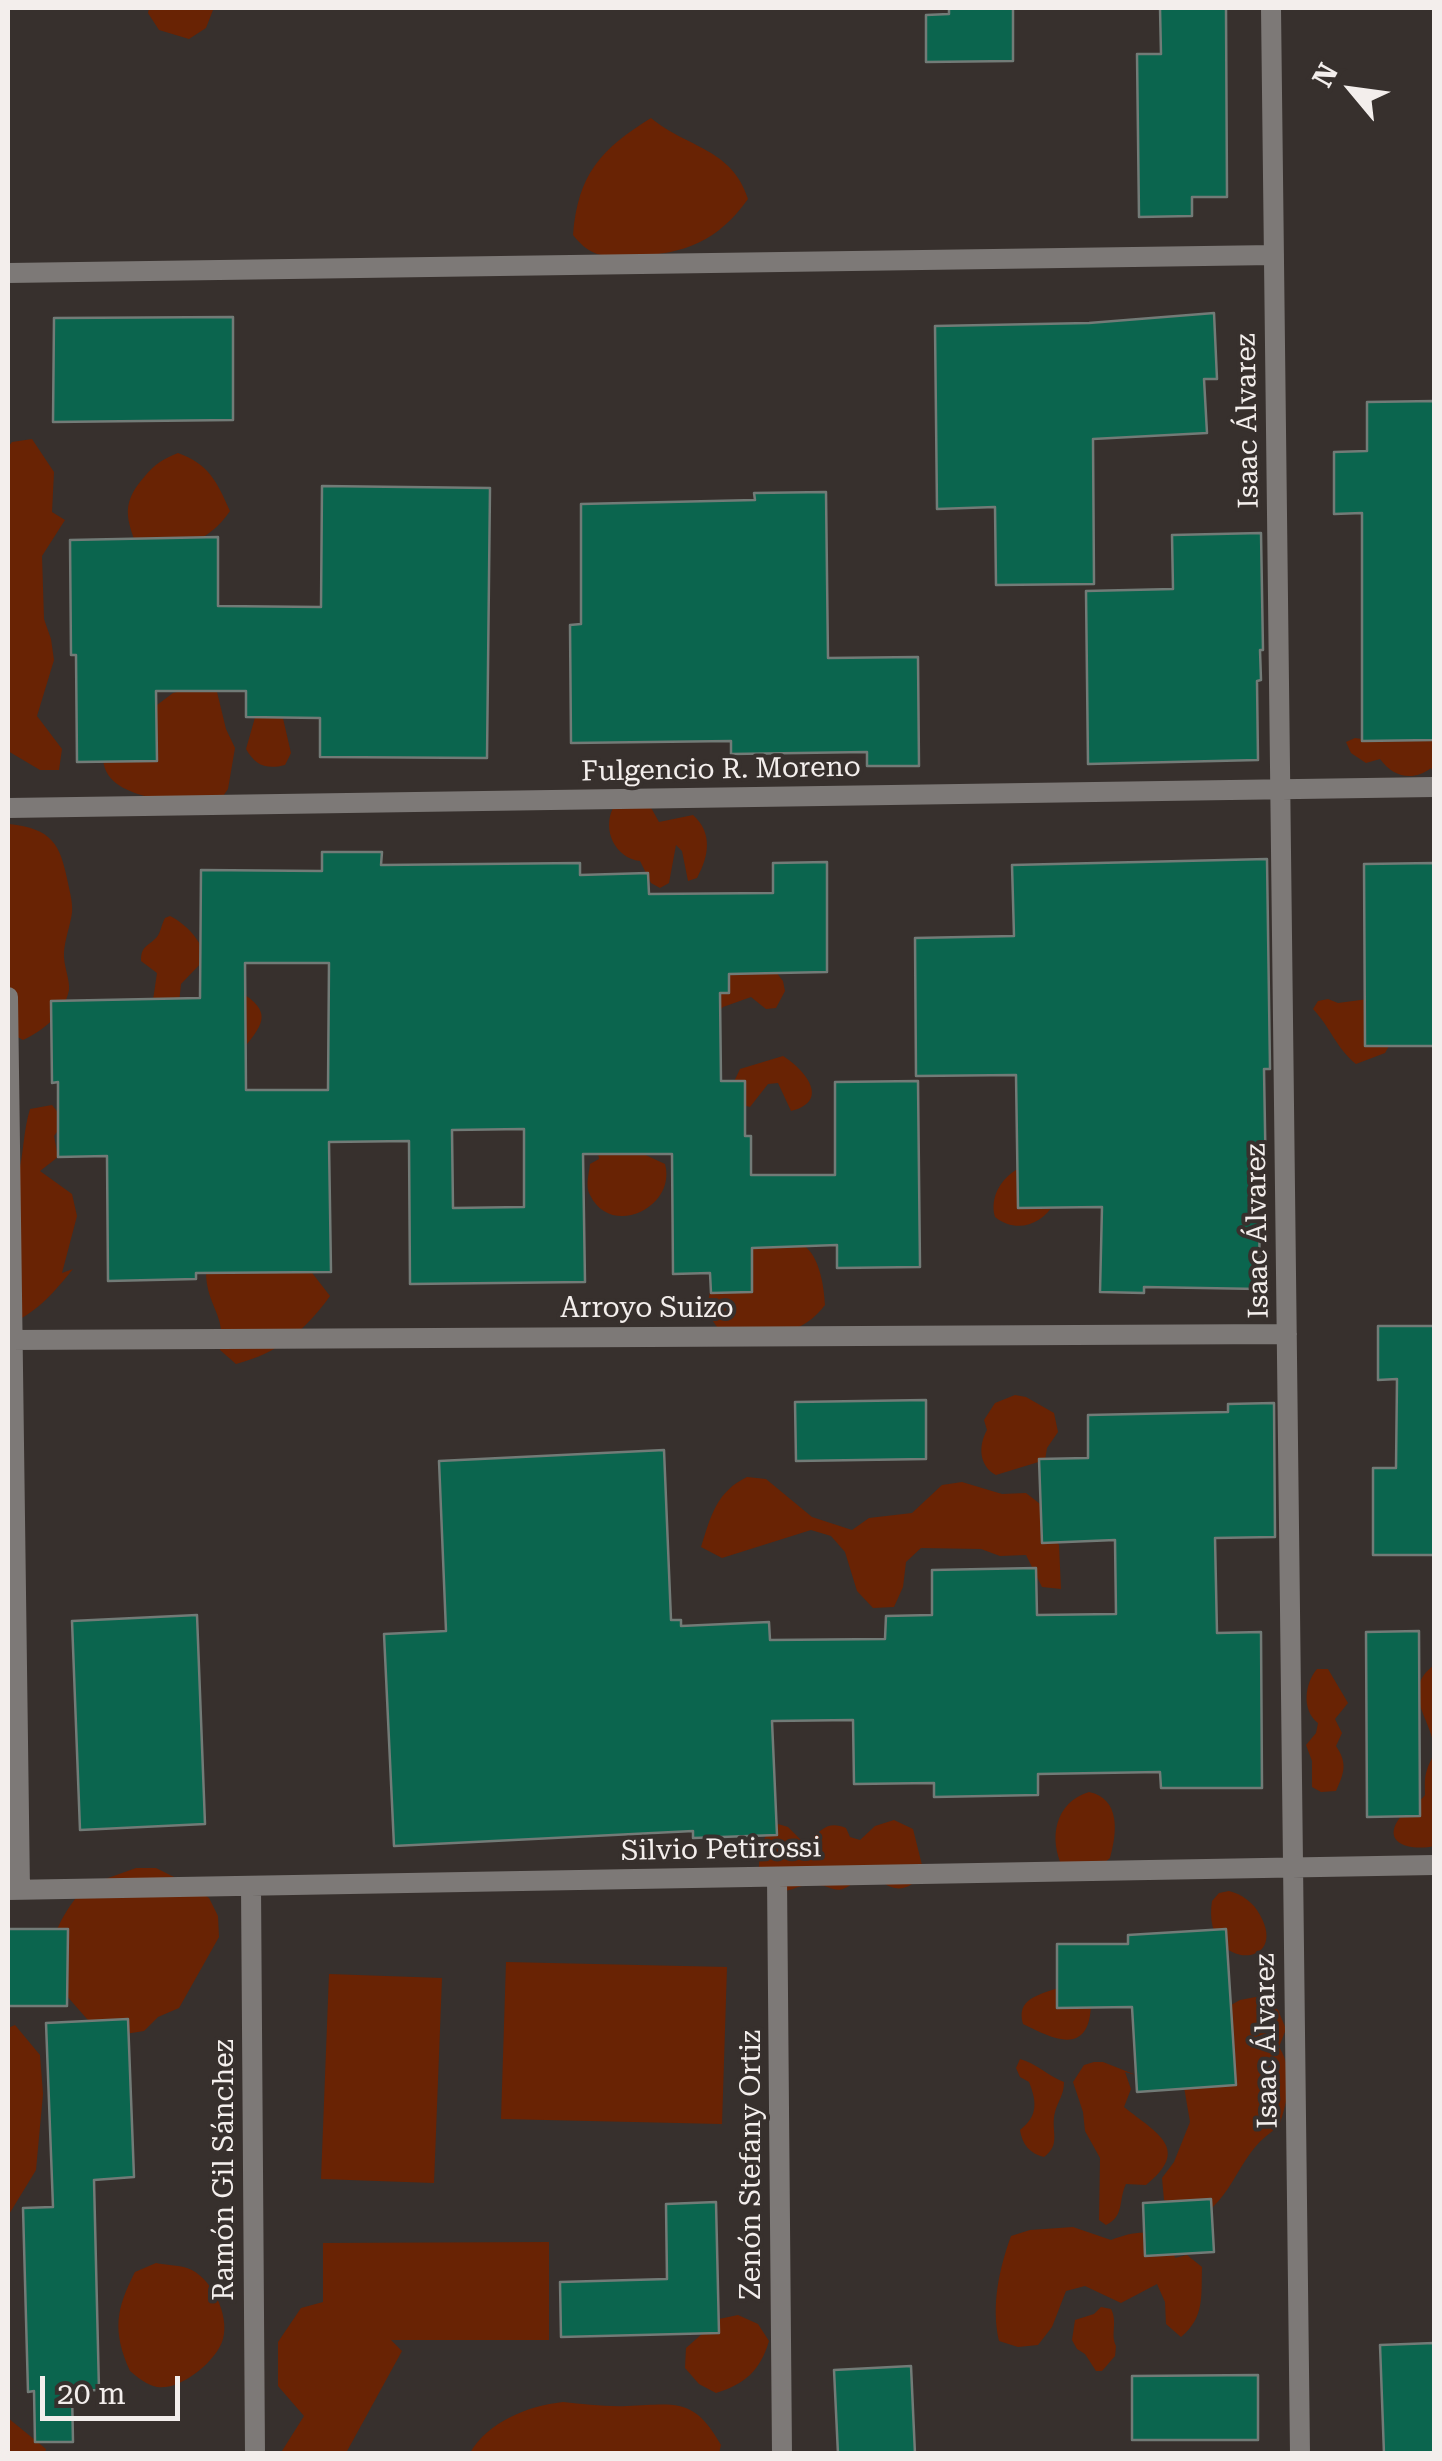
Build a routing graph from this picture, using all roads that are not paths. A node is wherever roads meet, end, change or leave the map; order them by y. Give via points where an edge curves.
1 (1271, 8) edge
2 (1274, 255) junction
3 (8, 274) edge
4 (1434, 788) edge
5 (1280, 790) junction
6 (8, 808) edge
7 (8, 997) edge
8 (1287, 1334) junction
9 (10, 1340) edge
10 (1434, 1865) edge
11 (1293, 1868) junction
12 (778, 1877) junction
13 (251, 1886) junction
14 (14, 1890) edge
15 (254, 2454) edge
16 (782, 2454) edge
17 (1300, 2454) edge

1 - 2 street, Isaac Álvarez
2 - 3 street
2 - 5 street, Isaac Álvarez
4 - 5 street, Fulgencio R. Moreno
5 - 6 street, Fulgencio R. Moreno
5 - 8 street, Isaac Álvarez
7 - 9 street
8 - 9 street, Arroyo Suizo
8 - 11 street, Isaac Álvarez
9 - 14 street
10 - 11 street, Silvio Petirossi
11 - 12 street, Silvio Petirossi
11 - 17 street, Isaac Álvarez
12 - 13 street, Silvio Petirossi
12 - 16 street, Zenón Stefany Ortiz
13 - 14 street, Silvio Petirossi
13 - 15 street, Ramón Gil Sánchez

